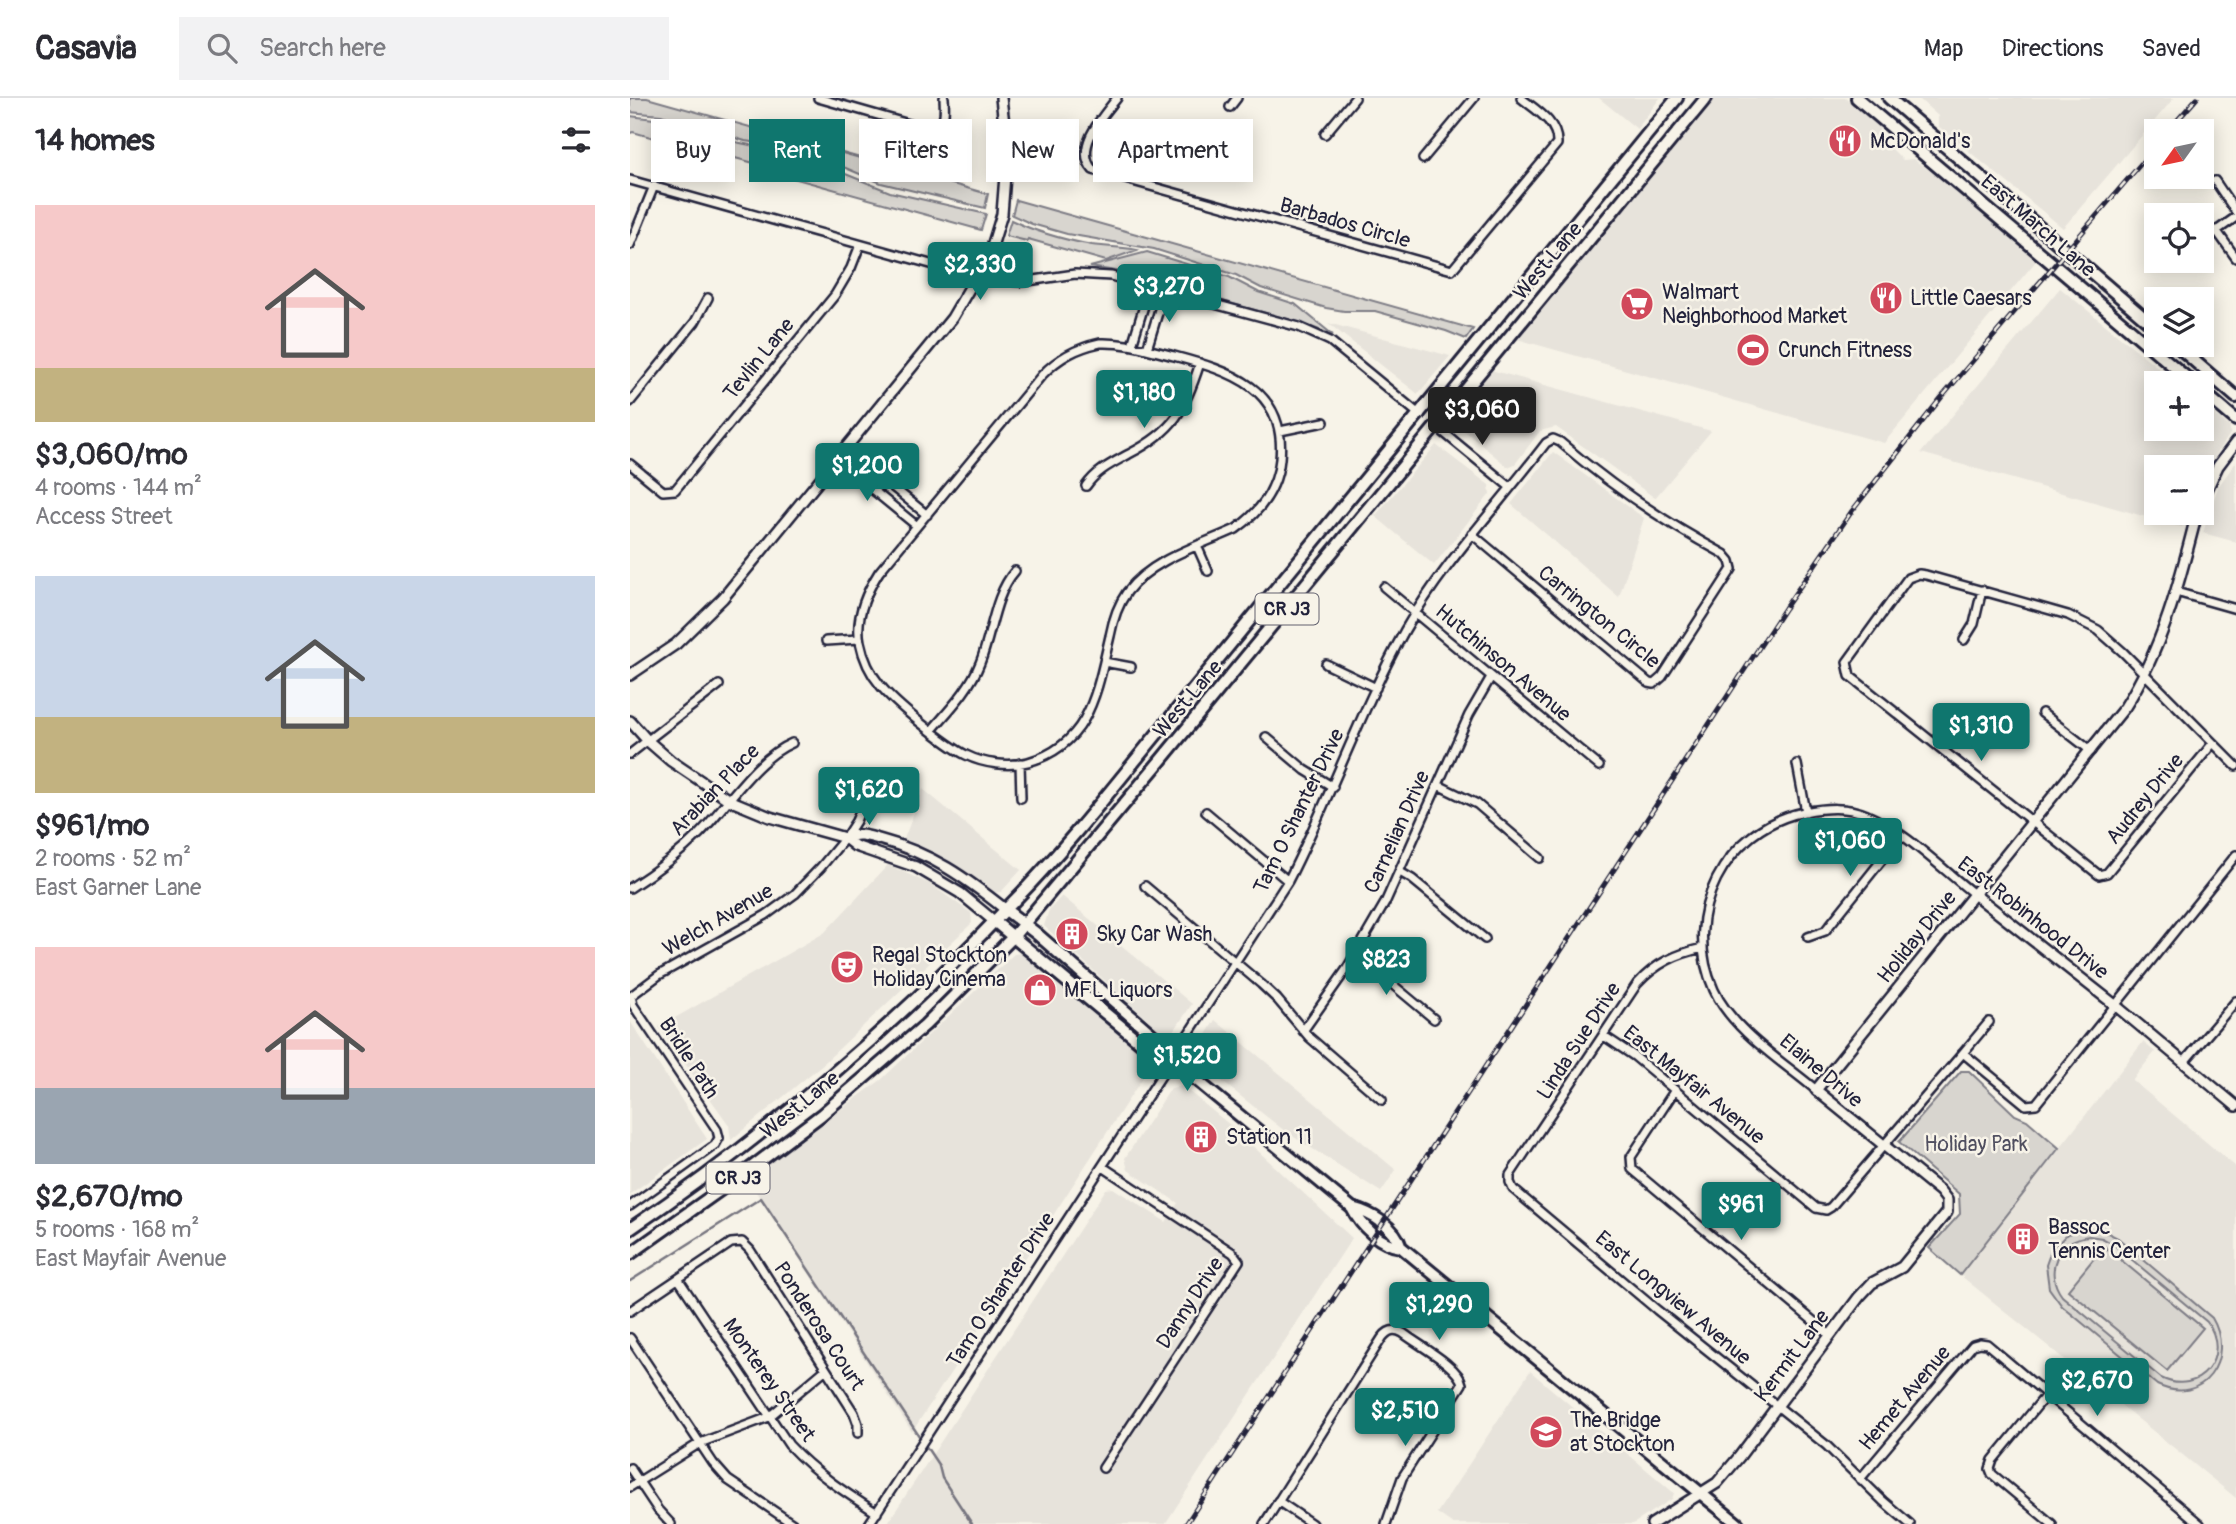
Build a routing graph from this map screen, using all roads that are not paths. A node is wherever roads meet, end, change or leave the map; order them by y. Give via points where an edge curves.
1 (818, 98) edge
2 (944, 98) edge
3 (1001, 98) edge
4 (1117, 98) edge
5 (1237, 98) edge
6 (1354, 98) edge
7 (1474, 98) edge
8 (1521, 98) edge
9 (1677, 98) edge
10 (1706, 98) edge
11 (1857, 98) edge
12 (1889, 98) edge
13 (842, 101) edge
14 (1230, 107) dead end
15 (1325, 134) dead end
16 (1423, 159) dead end
17 (630, 180) edge
18 (2215, 181) dead end
19 (654, 186) junction
20 (2236, 214) edge
21 (2216, 230) joint
22 (630, 245) edge
23 (860, 245) junction
24 (2236, 258) edge
25 (977, 277) junction
26 (1150, 286) junction
27 (1165, 290) junction
28 (708, 298) dead end
29 (2144, 318) edge
30 (1132, 345) junction
31 (1147, 349) junction
32 (2190, 357) edge
33 (1200, 363) junction
34 (2179, 371) edge
35 (2236, 397) edge
36 (2214, 401) edge
37 (630, 402) edge
38 (1420, 415) junction
39 (2236, 420) edge
40 (1324, 422) dead end
41 (1437, 427) junction
42 (1280, 431) junction
43 (1557, 440) joint
44 (2236, 442) edge
45 (845, 447) junction
46 (835, 459) junction
47 (630, 464) edge
48 (2214, 474) edge
49 (1086, 486) dead end
50 (1510, 488) junction
51 (927, 515) junction
52 (2194, 525) edge
53 (917, 526) junction
54 (1472, 534) junction
55 (1197, 546) junction
56 (1015, 571) dead end
57 (1208, 571) dead end
58 (1384, 587) dead end
59 (1982, 590) junction
60 (2176, 592) junction
61 (2236, 609) edge
62 (1416, 613) junction
63 (859, 639) junction
64 (1964, 640) dead end
65 (826, 641) dead end
66 (1104, 662) junction
67 (1326, 664) dead end
68 (1131, 667) dead end
69 (2144, 673) junction
70 (630, 675) edge
71 (1491, 677) junction
72 (719, 685) dead end
73 (1376, 688) junction
74 (2042, 713) dead end
75 (630, 721) edge
76 (932, 730) junction
77 (1266, 737) dead end
78 (648, 741) junction
79 (792, 743) dead end
80 (2213, 743) junction
81 (2091, 751) junction
82 (630, 754) edge
83 (1020, 763) junction
84 (1797, 764) dead end
85 (1599, 766) dead end
86 (2236, 766) edge
87 (1438, 785) junction
88 (1333, 787) junction
89 (1021, 798) dead end
90 (729, 800) junction
91 (864, 801) dead end
92 (1206, 812) dead end
93 (1806, 812) junction
94 (2032, 822) junction
95 (1901, 835) junction
96 (845, 838) junction
97 (2236, 855) edge
98 (1540, 858) dead end
99 (1400, 872) junction
100 (1288, 881) junction
101 (1145, 886) dead end
102 (630, 888) edge
103 (1974, 894) junction
104 (1006, 910) junction
105 (993, 921) junction
106 (1024, 924) junction
107 (1808, 937) dead end
108 (1012, 938) junction
109 (1485, 939) dead end
110 (1703, 948) junction
111 (1356, 954) junction
112 (1236, 963) junction
113 (631, 996) edge
114 (2236, 1001) edge
115 (2115, 1004) junction
116 (1434, 1019) dead end
117 (1989, 1022) dead end
118 (1303, 1031) junction
119 (1604, 1036) junction
120 (1963, 1053) junction
121 (1172, 1060) junction
122 (2184, 1062) junction
123 (1675, 1090) junction
124 (1816, 1090) junction
125 (1382, 1100) dead end
126 (2236, 1106) edge
127 (1883, 1145) junction
128 (1102, 1167) junction
129 (1510, 1182) joint
130 (1947, 1200) joint
131 (630, 1206) edge
132 (630, 1229) edge
133 (630, 1254) edge
134 (678, 1280) junction
135 (630, 1311) edge
136 (1830, 1335) junction
137 (630, 1338) edge
138 (826, 1369) junction
139 (2047, 1394) junction
140 (1776, 1406) junction
141 (769, 1418) junction
142 (858, 1433) dead end
143 (699, 1443) junction
144 (630, 1468) edge
145 (1104, 1468) dead end
146 (1860, 1479) junction
147 (639, 1482) junction
148 (630, 1487) edge
149 (1700, 1493) junction
150 (1278, 1501) junction
151 (877, 1513) junction
152 (671, 1524) edge
153 (793, 1524) edge
154 (869, 1524) edge
155 (1264, 1524) edge
156 (1312, 1524) edge
157 (1386, 1524) edge
158 (1652, 1524) edge
159 (1738, 1524) edge
160 (1910, 1524) edge
161 (2052, 1524) edge
162 (2200, 1524) edge

1 - 13 street
2 - 13 street via 943,122 930,130
3 - 25 street via 1007,150 1005,193 997,234
4 - 8 street, Barbados Circle via 1089,140 1087,164 1093,170 1452,270 1557,144 1554,127
5 - 14 street
6 - 15 street
7 - 16 street
9 - 38 main road, West Lane / CR J3
10 - 41 main road, West Lane / CR J3
11 - 34 main road, East March Lane
12 - 29 main road, East March Lane
17 - 19 street
18 - 20 street
19 - 22 street
19 - 23 street
20 - 21 street
21 - 24 street
23 - 25 street
23 - 47 street, Tevlin Lane via 835,295 675,490 663,491
25 - 26 street via 1021,282 1089,274
25 - 45 street via 943,330
26 - 27 street
26 - 30 street
27 - 31 street
27 - 38 street via 1321,336
28 - 37 street via 695,322
30 - 31 street
30 - 51 street via 1100,343 1058,360
31 - 33 street
32 - 35 main road
33 - 42 street via 1250,385 1270,408
33 - 49 street via 1186,404 1169,428 1103,468
36 - 39 main road
38 - 104 main road, West Lane / CR J3 via 1067,843
40 - 42 street
41 - 50 street
41 - 106 main road, West Lane / CR J3
42 - 55 street via 1279,471 1265,503 1236,529
43 - 50 street, Tam O Shanter Drive via 1546,443
43 - 54 street, Carrington Circle via 1638,502 1730,561 1730,573 1662,677 1654,684 1646,682
44 - 48 street
45 - 46 street
45 - 51 street
46 - 53 street
46 - 70 street via 723,597 682,639
50 - 54 street, Tam O Shanter Drive
51 - 53 street
52 - 60 street, Holiday Drive
53 - 63 street via 872,583 862,608
54 - 62 street, Tam O Shanter Drive
55 - 57 street
55 - 66 street via 1153,567 1129,589 1115,615
56 - 76 street via 1005,584 973,679
58 - 62 street, Hutchinson Avenue
59 - 64 street via 1974,624
59 - 69 street via 2088,624
59 - 94 street via 1926,575 1910,576 1848,658 1846,667 1850,676
60 - 61 street
60 - 69 street, Holiday Drive
62 - 71 street, Hutchinson Avenue
62 - 73 street, Tam O Shanter Drive
63 - 65 street
63 - 76 street via 878,683
66 - 68 street
66 - 83 street via 1090,712 1076,732 1054,751
67 - 73 street
69 - 80 street
69 - 81 street, Holiday Drive
71 - 85 street, Hutchinson Avenue
71 - 87 street, Carnelian Drive
72 - 78 street
73 - 88 street, Tam O Shanter Drive
74 - 81 street
75 - 78 street
76 - 83 street via 979,760
77 - 88 street
78 - 82 street
78 - 90 street
79 - 90 street, Arabian Place via 771,756
80 - 86 street
80 - 94 street, Audrey Drive via 2103,875 2095,874
81 - 94 street, Holiday Drive
83 - 89 street
84 - 93 street
87 - 98 street via 1478,804
87 - 99 street, Carnelian Drive
88 - 100 street, Tam O Shanter Drive
90 - 96 street
90 - 102 street, Arabian Place via 680,852
91 - 96 street, Welch Avenue
92 - 100 street
93 - 95 street, East Robinhood Drive via 1829,808 1855,811
93 - 110 street, East Robinhood Drive via 1761,829 1724,864 1705,908
94 - 103 street, Holiday Drive
95 - 103 street, East Robinhood Drive
95 - 107 street via 1825,932
96 - 104 street via 857,833 907,846 968,880
96 - 105 street via 939,879
96 - 113 street, Welch Avenue via 780,905
97 - 115 street
99 - 109 street
99 - 111 street, Carnelian Drive
100 - 112 street, Tam O Shanter Drive
101 - 112 street
103 - 115 street, East Robinhood Drive
103 - 124 street, Holiday Drive
104 - 105 main road, West Lane / CR J3
104 - 106 main road
105 - 108 main road
105 - 132 main road, West Lane / CR J3 via 926,988 770,1127
106 - 108 main road, West Lane / CR J3
106 - 121 main road via 1163,1044
108 - 121 main road via 1152,1052
108 - 133 main road, West Lane / CR J3 via 925,1025 821,1115
110 - 119 street, Linda Sue Drive via 1675,956 1651,970
110 - 124 street, Elaine Drive via 1709,978 1726,1010
111 - 116 street
111 - 118 street, Carnelian Drive
112 - 118 street via 1277,999
112 - 121 street, Tam O Shanter Drive
113 - 131 street, Bridle Path via 719,1138
114 - 122 street
115 - 120 street via 2038,1102 2030,1106
115 - 122 street, East Robinhood Drive
117 - 120 street
118 - 125 street
119 - 123 street, East Mayfair Avenue
119 - 129 street, Linda Sue Drive via 1510,1175
120 - 127 street
121 - 128 street, Tam O Shanter Drive
121 - 149 main road via 1352,1208 1360,1223 1390,1246 1401,1247
122 - 126 street, East Robinhood Drive
123 - 127 street, East Mayfair Avenue via 1822,1210 1831,1207
123 - 136 street via 1631,1157 1632,1169
124 - 127 street, Elaine Drive
127 - 130 street, Elaine Drive
128 - 145 street, Danny Drive via 1239,1261
128 - 151 street, Tam O Shanter Drive
129 - 140 street, East Longview Avenue
130 - 136 street, Kermit Lane via 1947,1212 1907,1261 1865,1289
134 - 135 street
134 - 138 street, Ponderosa Court via 731,1243 742,1242
134 - 141 street, Monterey Street
136 - 140 street, Kermit Lane
137 - 143 street
138 - 141 street
138 - 142 street, Ponderosa Court via 854,1413
139 - 146 street, Hemet Avenue via 1987,1345 1973,1345
139 - 161 street via 1990,1469
139 - 162 street
140 - 146 street, East Longview Avenue
140 - 149 street, Kermit Lane via 1717,1483
141 - 143 street
141 - 151 street, Monterey Street via 803,1460
143 - 147 street
143 - 153 street via 728,1480
144 - 147 street
146 - 160 street, East Longview Avenue
147 - 148 street
147 - 152 street
149 - 158 street, Kermit Lane
149 - 159 main road
150 - 155 street
150 - 156 street
150 - 157 street via 1382,1338 1394,1330 1451,1367 1461,1380 1457,1394 1402,1478
151 - 154 street, Tam O Shanter Drive

